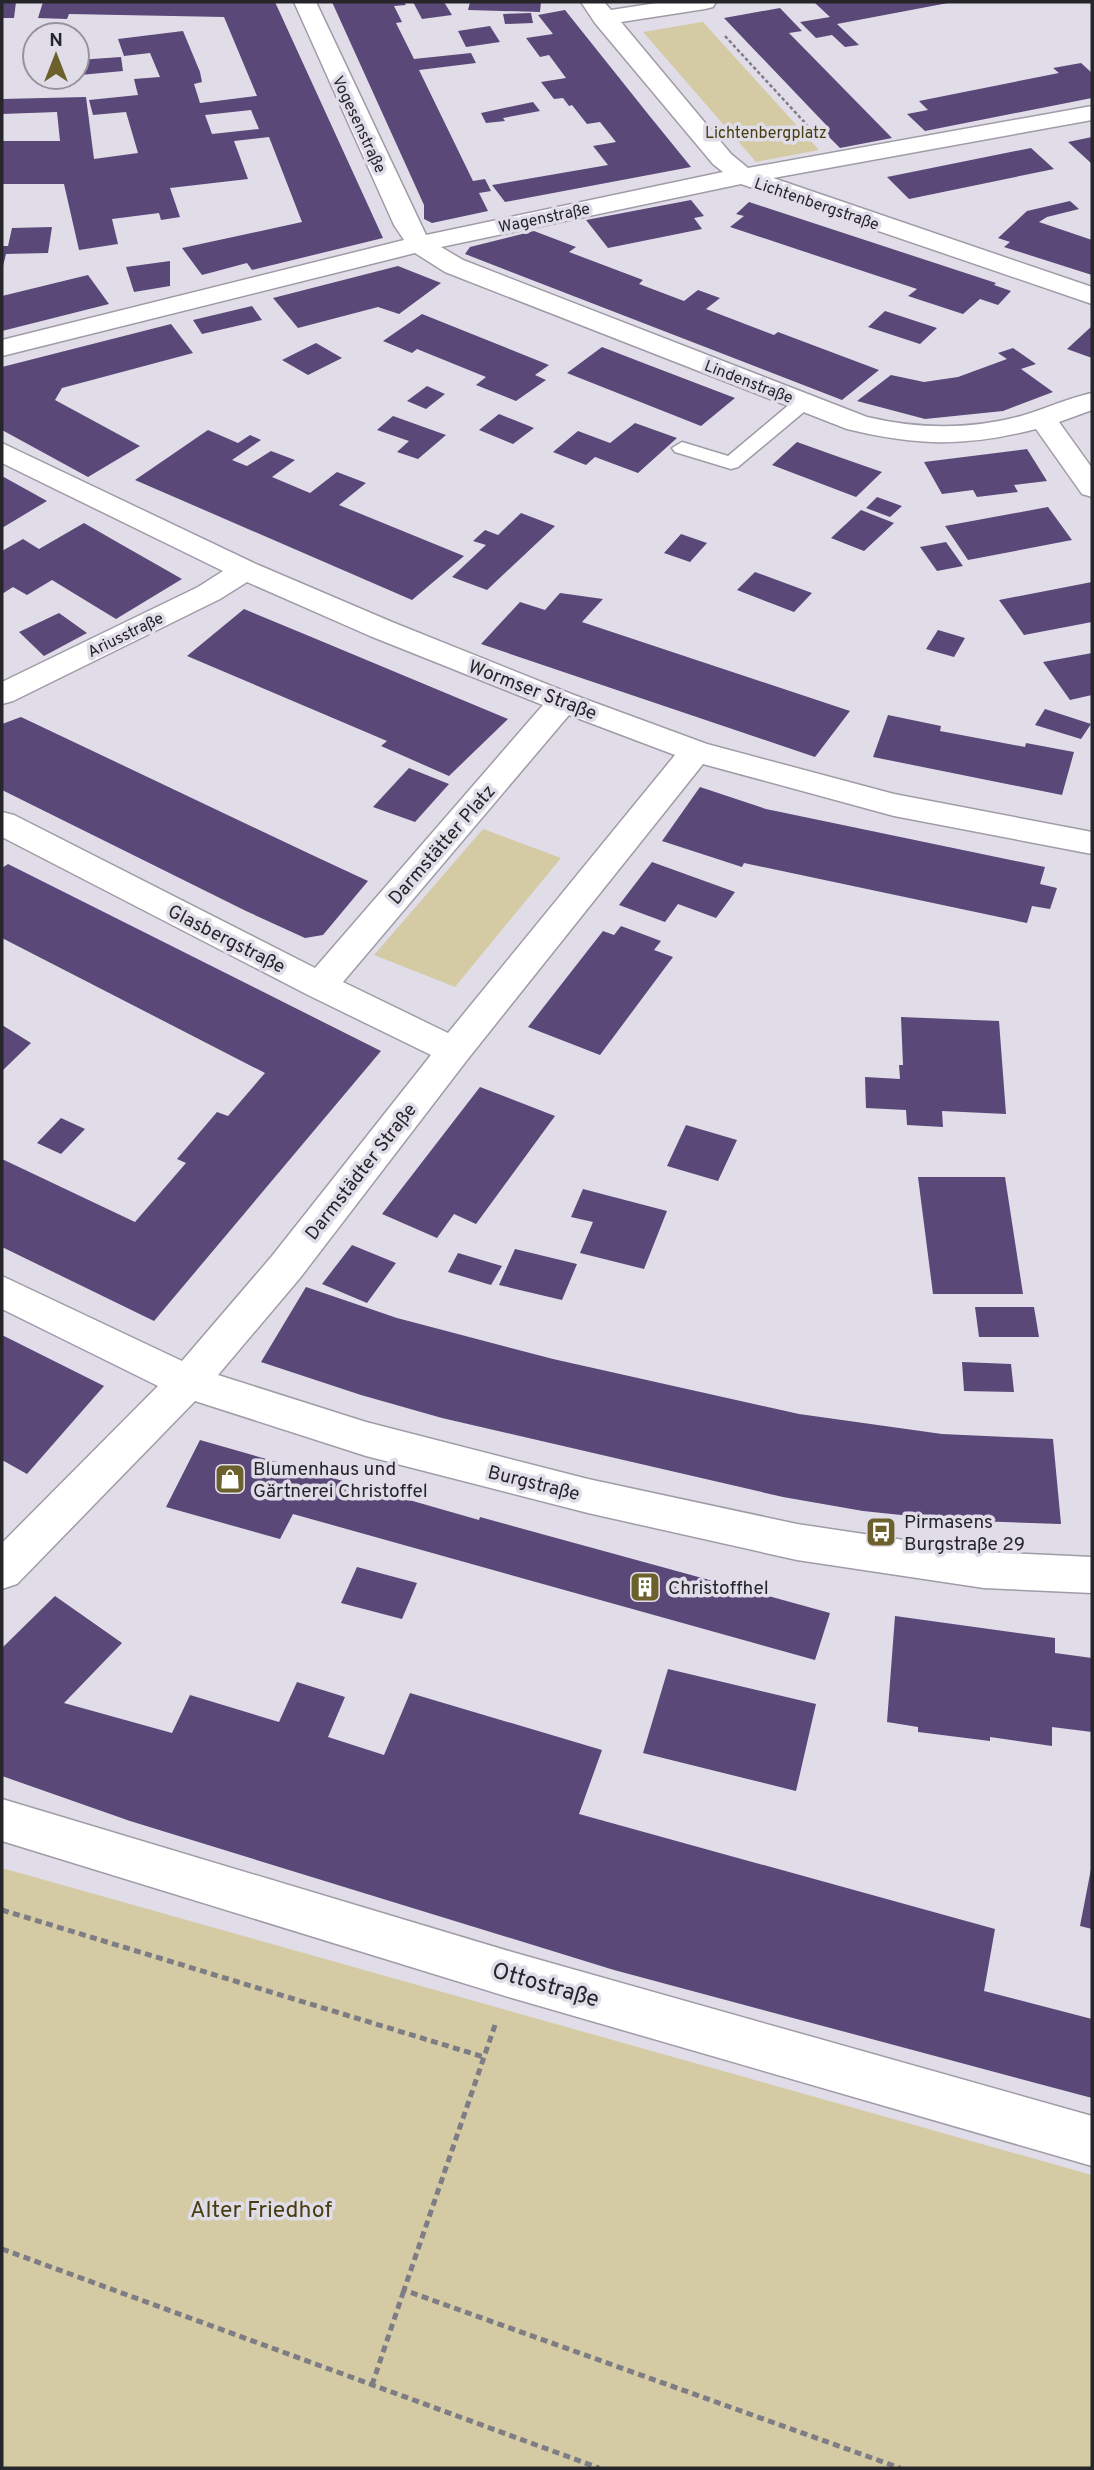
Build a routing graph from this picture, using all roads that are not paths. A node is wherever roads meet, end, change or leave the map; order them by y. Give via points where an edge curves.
1 (305, 2) edge
2 (705, 2) edge
3 (598, 10) edge
4 (1092, 113) edge
5 (743, 176) junction
6 (419, 244) junction
7 (1092, 296) edge
8 (2, 348) edge
9 (1092, 401) edge
10 (804, 402) junction
11 (1043, 419) junction
12 (682, 448) dead end
13 (2, 452) edge
14 (1092, 488) edge
15 (245, 570) junction
16 (2, 694) edge
17 (563, 702) junction
18 (696, 751) junction
19 (2, 823) edge
20 (1092, 843) edge
21 (320, 986) junction
22 (454, 1051) junction
23 (2, 1291) edge
24 (188, 1382) junction
25 (2, 1571) edge
26 (1092, 1575) edge
27 (2, 1820) edge
28 (1092, 2141) edge

1 - 6 street, Vogesenstraße
2 - 3 street
3 - 5 street, Lichtenbergstraße via 722,159
4 - 5 street, Wagenstraße
5 - 6 street, Wagenstraße
5 - 7 street, Lichtenbergstraße
6 - 8 street, Wagenstraße
6 - 10 street, Lindenstraße via 454,266
9 - 11 street, Lindenstraße
10 - 11 street, Lindenstraße via 857,424 918,437 988,433
10 - 12 lane via 731,463
11 - 14 street
13 - 15 street, Wormser Straße
15 - 16 street, Ariusstraße via 209,593
15 - 17 street, Wormser Straße
17 - 18 street, Wormser Straße
17 - 21 street, Darmstätter Platz
18 - 20 street, Wormser Straße via 881,802
18 - 22 street, Darmstädter Straße
19 - 21 street, Glasbergstraße
21 - 22 street, Glasbergstraße
22 - 24 street, Darmstädter Straße via 286,1267
23 - 24 street, Burgstraße
24 - 25 street, Darmstädter Straße
24 - 26 street, Burgstraße via 366,1439 588,1496 797,1542 984,1570
27 - 28 street, Ottostraße via 512,1975

